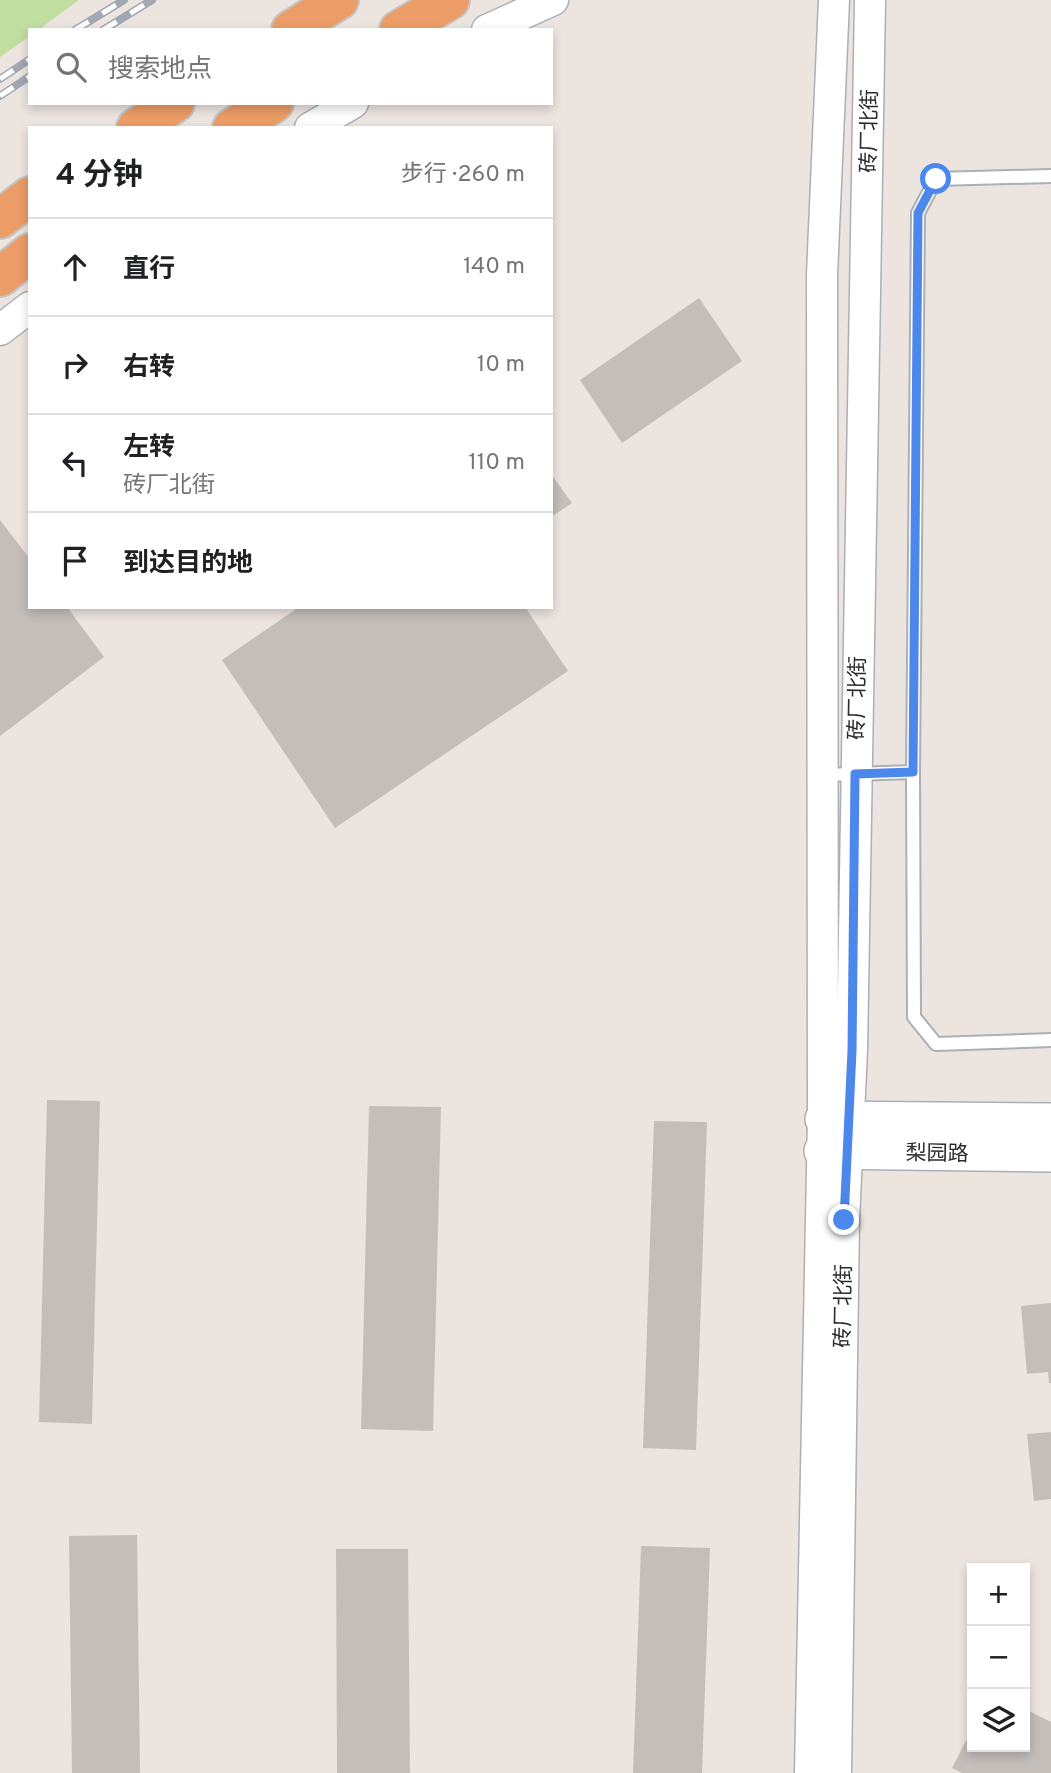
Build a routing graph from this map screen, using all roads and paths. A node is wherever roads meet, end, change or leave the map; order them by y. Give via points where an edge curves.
1 (339, 0) edge
2 (450, 0) edge
3 (552, 0) edge
4 (834, 0) edge
5 (870, 0) edge
6 (295, 28) edge
7 (402, 28) edge
8 (491, 28) edge
9 (172, 105) edge
10 (271, 105) edge
11 (349, 105) edge
12 (139, 126) edge
13 (235, 126) edge
14 (313, 126) edge
15 (1051, 176) edge
16 (28, 198) edge
17 (0, 219) edge
18 (28, 255) edge
19 (0, 277) edge
20 (28, 309) edge
21 (0, 330) edge
22 (913, 772) junction
23 (855, 774) junction
24 (823, 775) junction
25 (1051, 1040) edge
26 (1051, 1121) edge
27 (835, 1135) junction
28 (1051, 1154) edge
29 (810, 1773) edge
30 (836, 1773) edge

1 - 6 highway
2 - 7 highway
3 - 8 street
4 - 24 street, 砖厂北街 via 822,275
5 - 23 street, 砖厂北街
9 - 12 highway
10 - 13 highway
11 - 14 street
15 - 22 lane via 936,179 918,213
16 - 17 highway
18 - 19 highway
20 - 21 street
22 - 23 lane
22 - 25 lane via 914,1017 936,1044
23 - 24 lane
23 - 27 street, 砖厂北街
24 - 27 street, 砖厂北街
26 - 27 main road, 梨园路
27 - 28 main road, 梨园路
27 - 29 street, 砖厂北街
27 - 30 street, 砖厂北街

